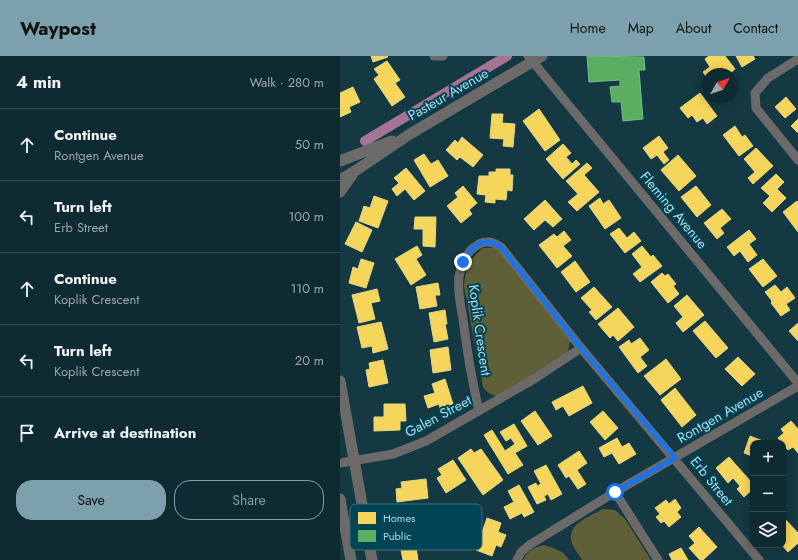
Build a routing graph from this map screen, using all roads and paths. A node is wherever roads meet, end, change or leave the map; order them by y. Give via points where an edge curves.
1 (434, 56) edge
2 (443, 56) edge
3 (534, 58) edge
4 (798, 59) edge
5 (410, 134) junction
6 (340, 154) edge
7 (355, 155) junction
8 (798, 160) edge
9 (340, 161) edge
10 (355, 171) junction
11 (340, 180) edge
12 (340, 192) edge
13 (581, 348) junction
14 (340, 381) edge
15 (798, 383) edge
16 (798, 386) edge
17 (479, 411) junction
18 (344, 427) edge
19 (675, 458) junction
20 (354, 461) junction
21 (340, 463) edge
22 (615, 492) junction
23 (340, 499) edge
24 (362, 504) edge
25 (370, 550) edge
26 (351, 560) edge
27 (372, 560) edge
28 (517, 560) edge
29 (658, 560) edge
30 (759, 560) edge

1 - 2 street
3 - 5 street, Pasteur Avenue
3 - 15 street, Fleming Avenue
4 - 8 street via 768,78 755,92 756,108
5 - 7 street, Pasteur Avenue
5 - 10 street, Pasteur Avenue
6 - 7 street
7 - 9 street, Pasteur Avenue
10 - 11 street, Pasteur Avenue
10 - 12 street
13 - 17 street, Galen Street
13 - 17 street, Koplik Crescent via 501,247 489,241 478,244 472,248 463,262 459,288 470,373
13 - 19 street, Erb Street
14 - 18 street
16 - 19 street, Rontgen Avenue
17 - 20 street, Galen Street via 408,449
18 - 20 street
19 - 22 street, Rontgen Avenue
19 - 30 street, Erb Street
20 - 21 street, Galen Street
20 - 24 street
22 - 28 street, Rontgen Avenue via 525,548
22 - 29 street
23 - 26 street
25 - 27 street

